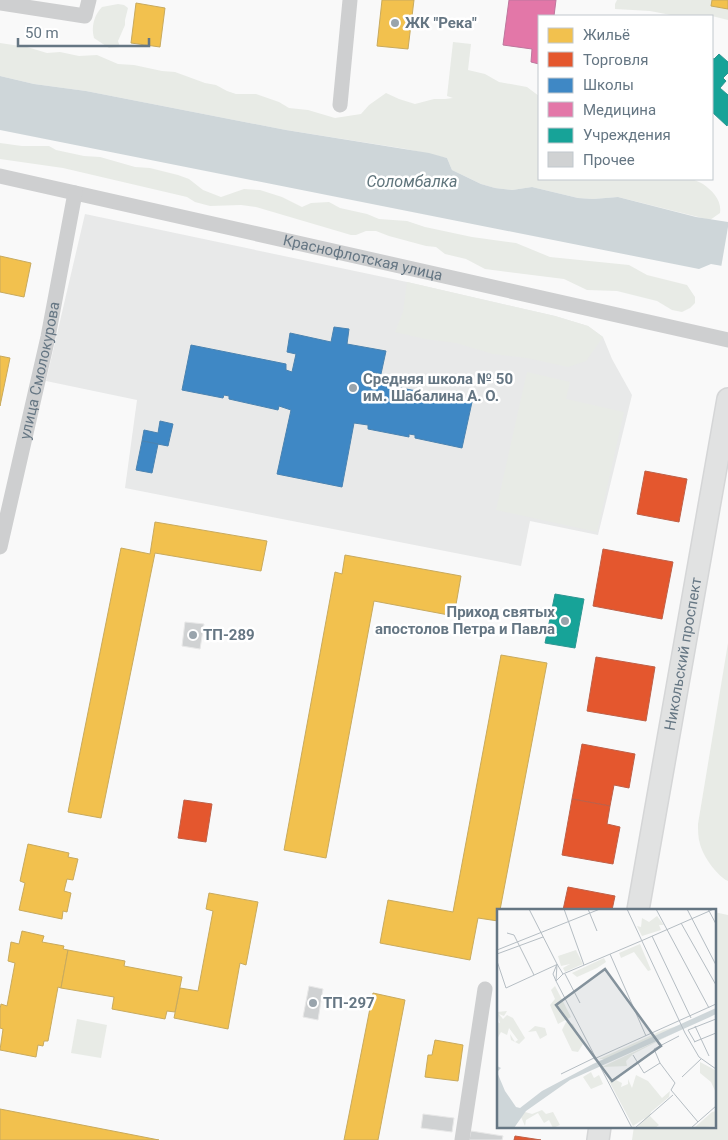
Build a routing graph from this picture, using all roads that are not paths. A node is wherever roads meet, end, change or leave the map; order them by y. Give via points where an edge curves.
1 (89, 0) edge
2 (350, 0) edge
3 (0, 3) edge
4 (340, 105) dead end
5 (0, 176) edge
6 (75, 192) junction
7 (728, 340) edge
8 (728, 399) edge
9 (0, 547) edge
10 (638, 909) edge
11 (485, 989) dead end
12 (462, 1140) edge

1 - 3 street via 85,16
2 - 4 street
5 - 6 street, Краснофлотская улица
6 - 7 street, Краснофлотская улица
6 - 9 street, улица Смолокурова via 48,337
8 - 10 main road, Никольский проспект
11 - 12 street

